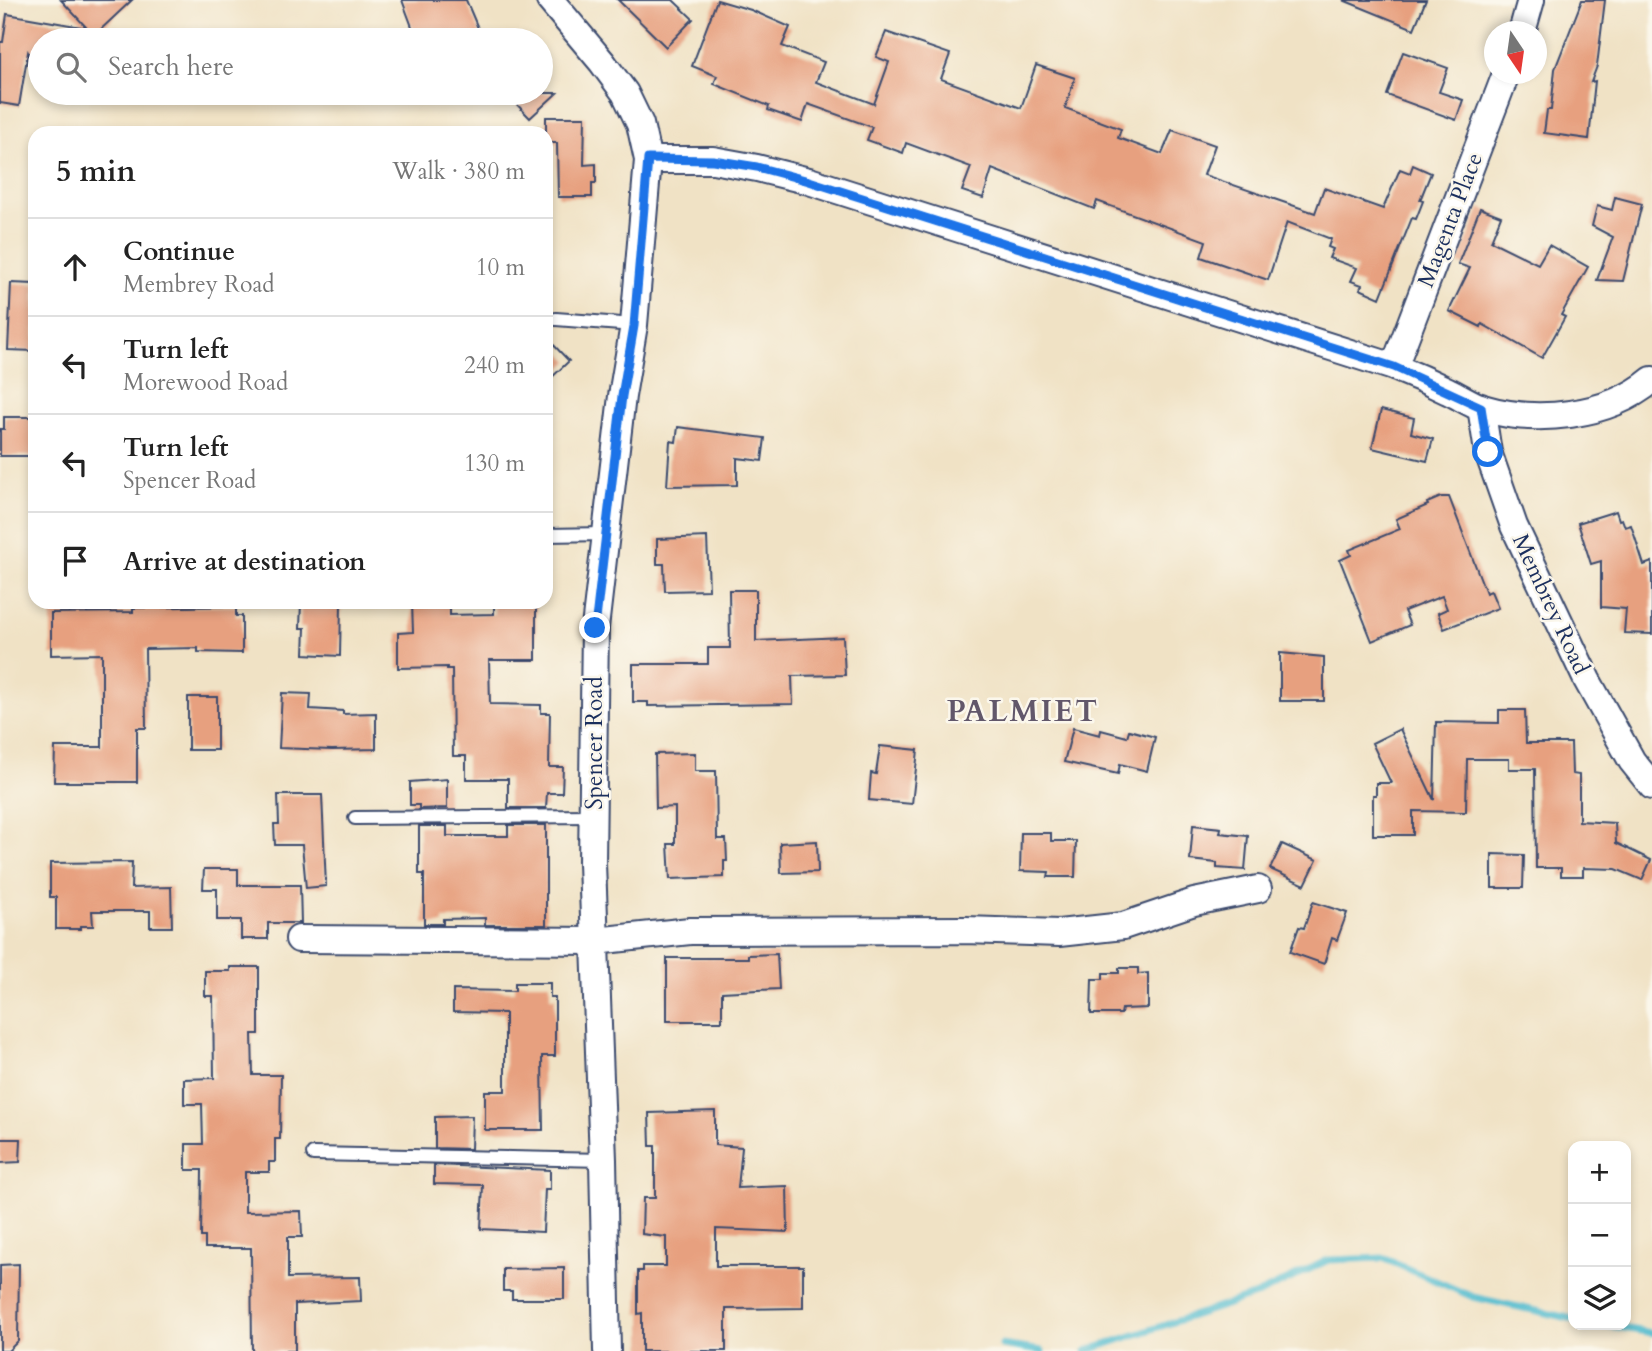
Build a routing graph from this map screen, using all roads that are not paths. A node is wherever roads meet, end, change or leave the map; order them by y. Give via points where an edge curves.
1 (550, 0) edge
2 (1531, 0) edge
3 (1525, 21) edge
4 (1502, 84) edge
5 (648, 159) junction
6 (556, 319) dead end
7 (634, 326) junction
8 (1394, 367) junction
9 (1652, 380) edge
10 (1481, 407) junction
11 (606, 534) junction
12 (553, 535) edge
13 (1652, 786) edge
14 (593, 816) junction
15 (355, 818) dead end
16 (1258, 890) dead end
17 (299, 939) dead end
18 (595, 941) junction
19 (313, 1154) dead end
20 (603, 1160) junction
21 (607, 1351) edge

1 - 5 street, Spencer Road via 625,93 640,124
2 - 3 street
4 - 8 street, Magenta Place
5 - 7 street, Spencer Road
5 - 8 street via 713,160 809,181
6 - 7 lane
7 - 11 street, Spencer Road
8 - 10 street
9 - 10 street via 1598,408 1564,416
10 - 13 street, Membrey Road via 1488,452 1514,526 1587,680 1632,761
11 - 12 lane
11 - 14 street, Spencer Road via 595,628
14 - 15 lane
14 - 18 street, Spencer Road
16 - 18 street via 1194,902 1123,926 1092,931 690,931
17 - 18 street
18 - 20 street, Spencer Road
19 - 20 lane
20 - 21 street, Spencer Road

